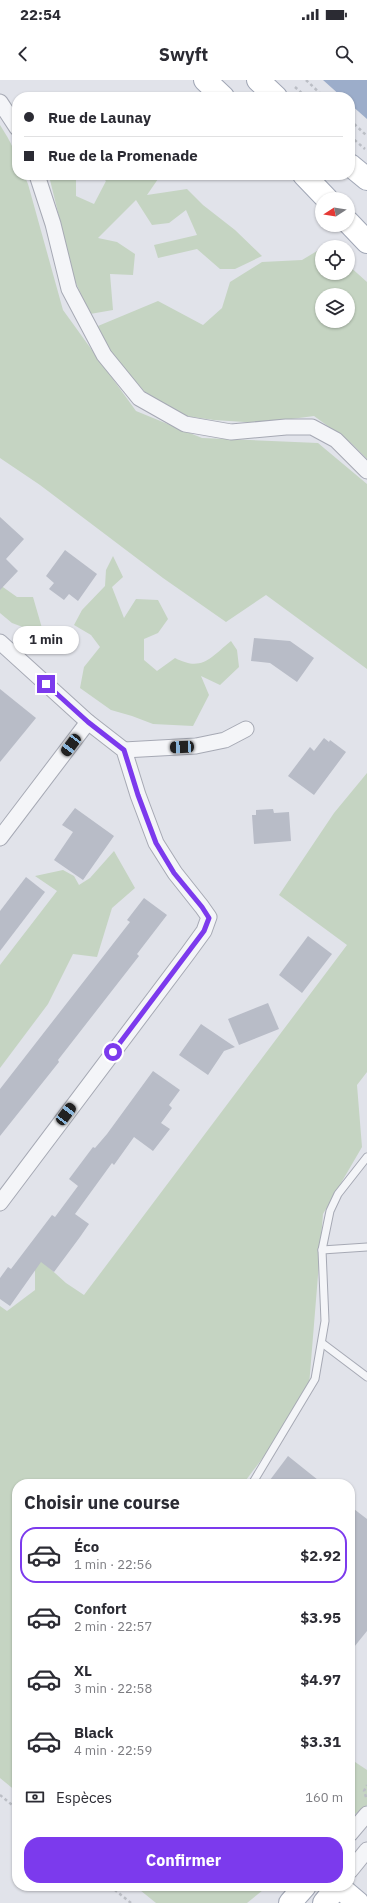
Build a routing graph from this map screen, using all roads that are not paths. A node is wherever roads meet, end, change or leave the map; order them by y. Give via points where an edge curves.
1 (205, 80) edge
2 (258, 80) edge
3 (284, 91) edge
4 (218, 92) edge
5 (0, 102) edge
6 (12, 120) edge
7 (355, 169) edge
8 (367, 179) edge
9 (38, 180) edge
10 (309, 180) edge
11 (320, 192) edge
12 (355, 229) edge
13 (367, 242) edge
14 (367, 470) edge
15 (0, 642) edge
16 (88, 722) junction
17 (246, 729) dead end
18 (124, 750) junction
19 (0, 838) edge
20 (367, 1157) edge
21 (0, 1203) edge
22 (367, 1248) edge
23 (322, 1250) junction
24 (322, 1343) junction
25 (367, 1377) edge
26 (255, 1479) edge
27 (367, 1814) edge
28 (355, 1828) edge
29 (367, 1850) edge
30 (355, 1865) edge
31 (301, 1891) edge
32 (334, 1891) edge
33 (344, 1891) edge
34 (290, 1903) edge
35 (324, 1903) edge
36 (358, 1903) edge

1 - 4 main road
2 - 3 main road
5 - 6 street
7 - 8 main road
9 - 14 street via 53,224 69,289 104,356 139,398 185,424 231,432 312,427 336,440
10 - 11 main road
12 - 13 main road
15 - 16 street
16 - 18 street
16 - 19 street
17 - 18 street via 225,740 196,746
18 - 21 street via 156,843 174,873 209,918 204,931 192,948
20 - 23 lane via 338,1194 330,1211
22 - 23 lane
23 - 24 lane via 325,1321
24 - 25 lane
24 - 26 lane via 315,1379
27 - 28 street
29 - 30 street
31 - 34 main road
32 - 35 main road
33 - 36 main road

